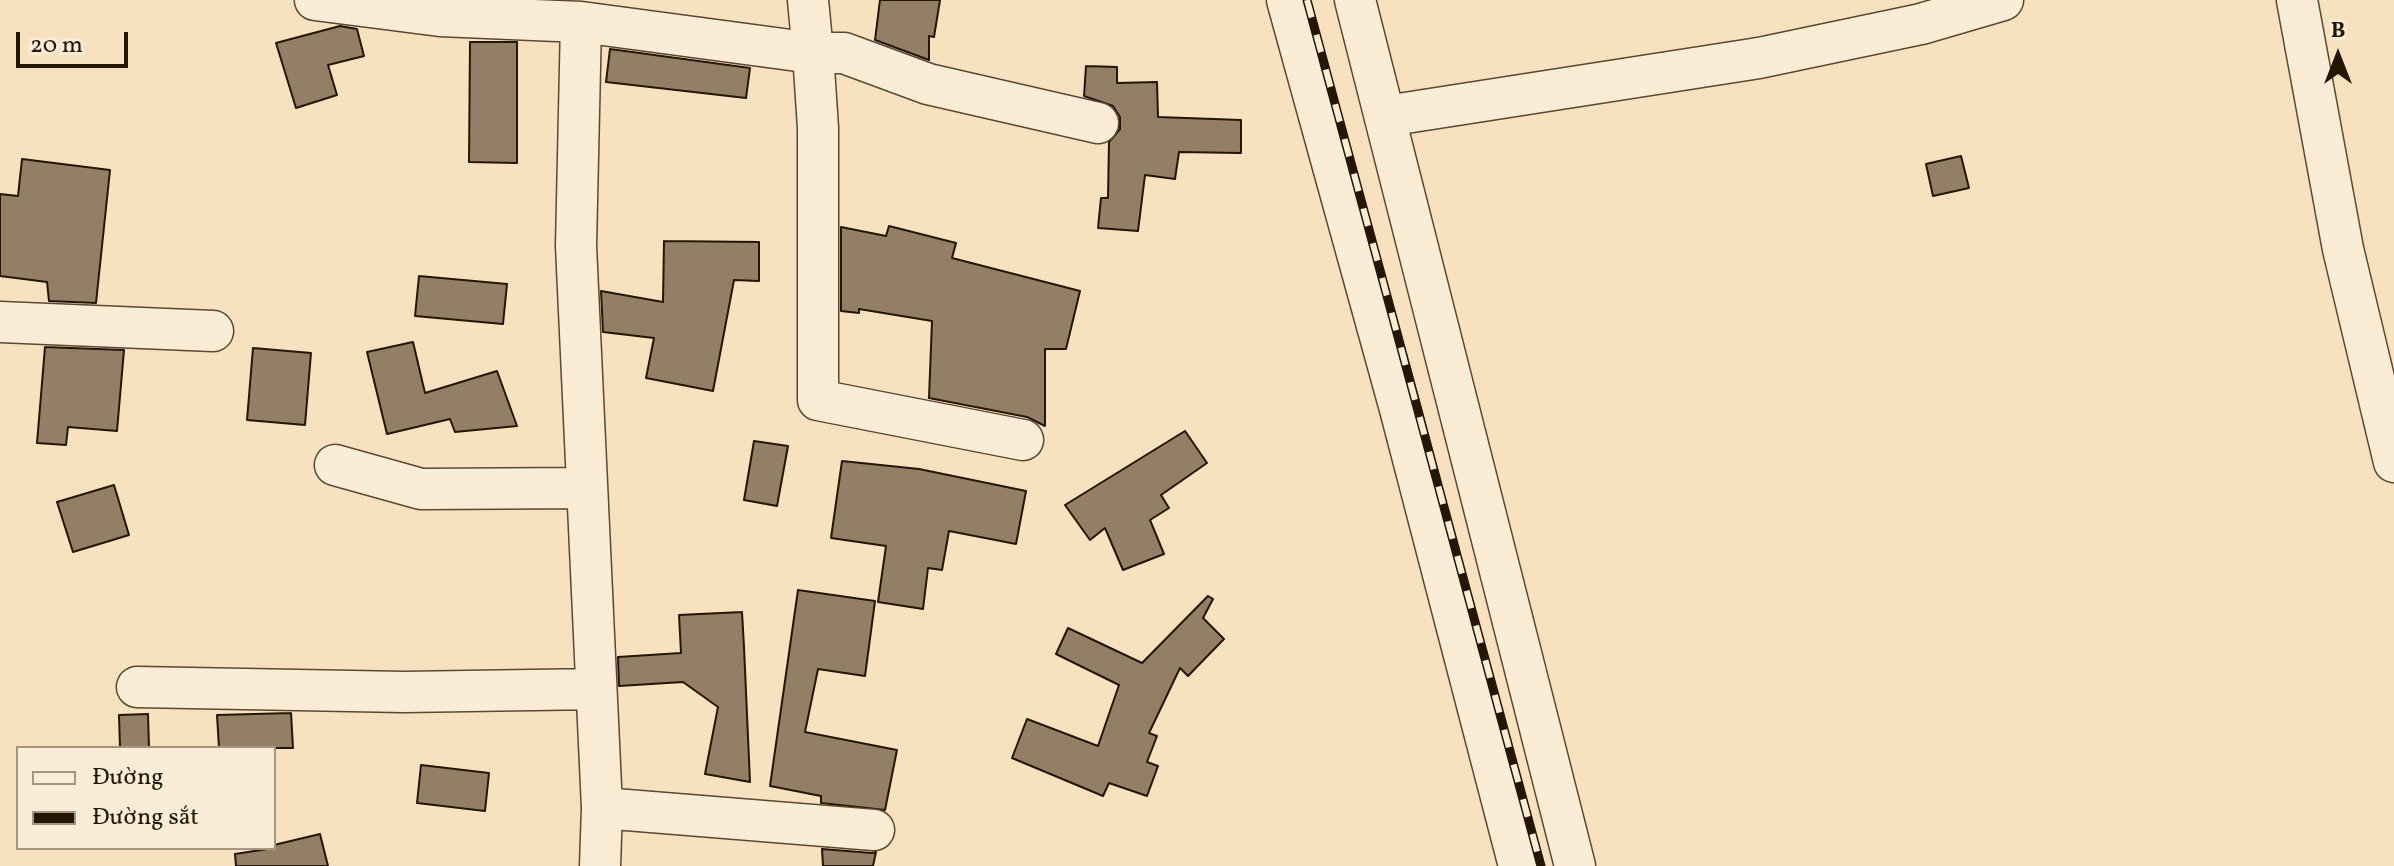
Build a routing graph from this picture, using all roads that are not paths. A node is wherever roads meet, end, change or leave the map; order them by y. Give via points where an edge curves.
1 (315, 0) edge
2 (808, 0) edge
3 (1287, 0) edge
4 (1355, 0) edge
5 (2003, 0) edge
6 (2297, 0) edge
7 (581, 22) junction
8 (813, 53) junction
9 (1386, 116) junction
10 (1098, 123) dead end
11 (0, 322) edge
12 (213, 331) dead end
13 (1023, 440) dead end
14 (2394, 462) edge
15 (335, 465) dead end
16 (585, 488) junction
17 (137, 687) dead end
18 (596, 689) junction
19 (602, 808) junction
20 (874, 830) dead end
21 (600, 866) edge
22 (1519, 866) edge
23 (1575, 866) edge

1 - 7 street via 440,16
2 - 8 street
3 - 22 street
4 - 9 street
5 - 9 street via 1921,24 1759,58
6 - 14 street via 2343,249
7 - 8 street
7 - 16 street via 576,246
8 - 10 street via 844,53 928,84
8 - 13 street via 818,400
9 - 23 street
11 - 12 street
15 - 16 street via 421,489
16 - 18 street
17 - 18 street
18 - 19 street
19 - 20 street
19 - 21 street

